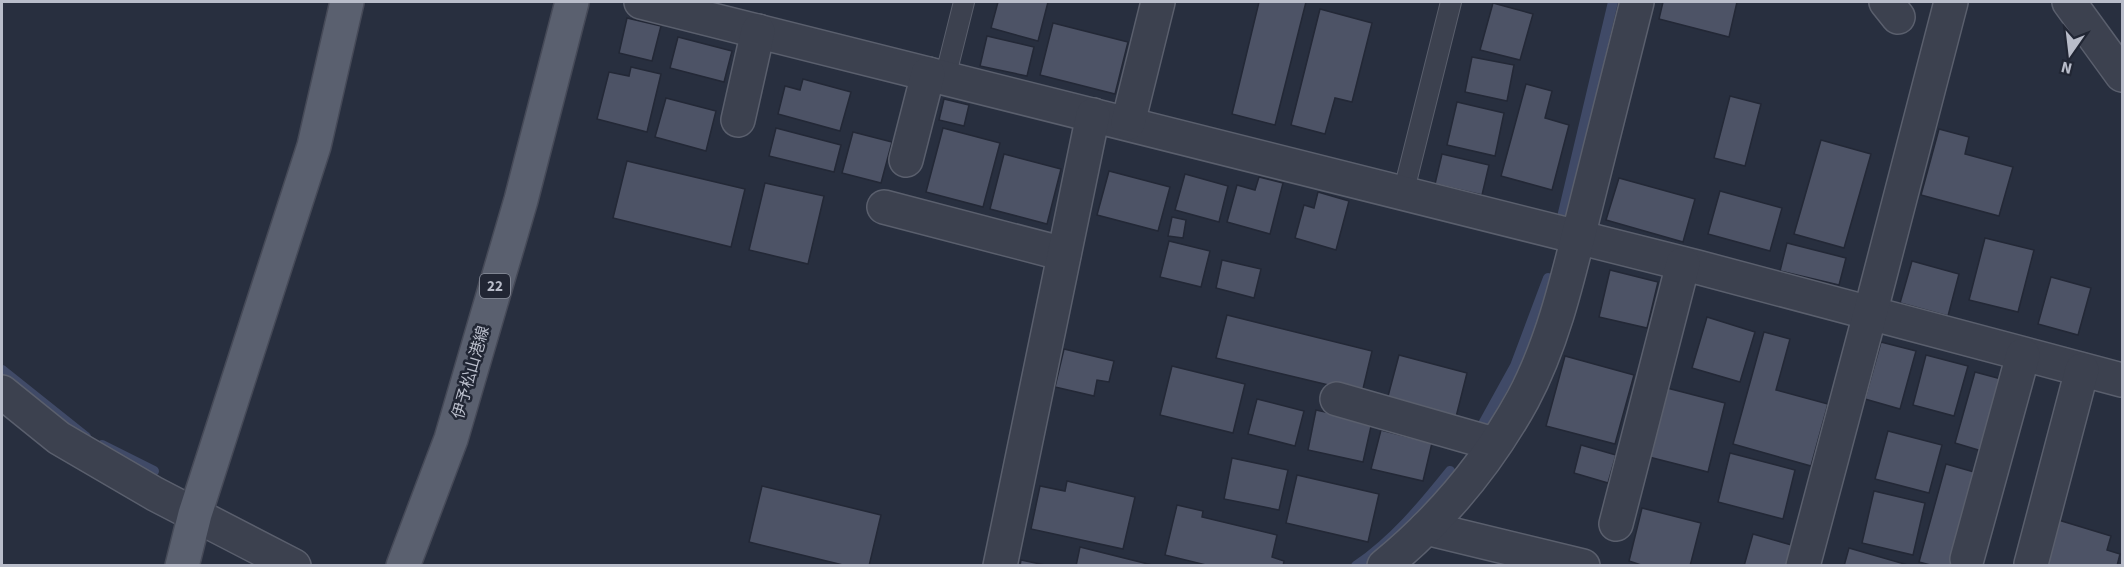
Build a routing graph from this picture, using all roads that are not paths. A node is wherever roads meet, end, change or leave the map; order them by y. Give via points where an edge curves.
1 (347, 2) edge
2 (572, 2) edge
3 (641, 2) edge
4 (964, 2) edge
5 (1158, 2) edge
6 (1451, 2) edge
7 (1637, 2) edge
8 (1951, 2) edge
9 (2069, 2) edge
10 (758, 31) junction
11 (2122, 75) edge
12 (936, 76) junction
13 (1093, 115) junction
14 (738, 120) dead end
15 (1128, 123) junction
16 (906, 160) dead end
17 (1403, 194) junction
18 (884, 207) dead end
19 (1577, 239) junction
20 (1064, 254) junction
21 (1683, 264) junction
22 (1870, 314) junction
23 (2024, 355) junction
24 (2082, 370) junction
25 (2122, 380) edge
26 (2, 392) edge
27 (1337, 399) dead end
28 (1494, 444) junction
29 (195, 514) junction
30 (1616, 524) dead end
31 (1426, 528) junction
32 (1967, 559) dead end
33 (2031, 564) edge
34 (182, 566) edge
35 (294, 566) edge
36 (403, 566) edge
37 (1000, 566) edge
38 (1384, 566) edge
39 (1583, 566) edge
40 (1803, 566) edge

1 - 29 main road via 314,146
2 - 36 main road, 伊予松山港線 / 22 via 451,439
3 - 10 street
4 - 12 lane
5 - 15 street
6 - 17 lane
7 - 19 street
8 - 22 street
9 - 11 street
10 - 12 street
10 - 14 street
12 - 13 street
12 - 16 street
13 - 15 street
13 - 20 street
15 - 17 street
17 - 19 street
18 - 20 street
19 - 21 street
19 - 28 street via 1541,359 1523,398
20 - 37 street
21 - 22 street
21 - 30 street
22 - 23 street
22 - 40 street
23 - 24 street
23 - 32 street
24 - 25 street
24 - 33 street
26 - 29 street via 59,438
27 - 28 street
28 - 31 street
29 - 34 main road
29 - 35 street
31 - 38 street
31 - 39 street

